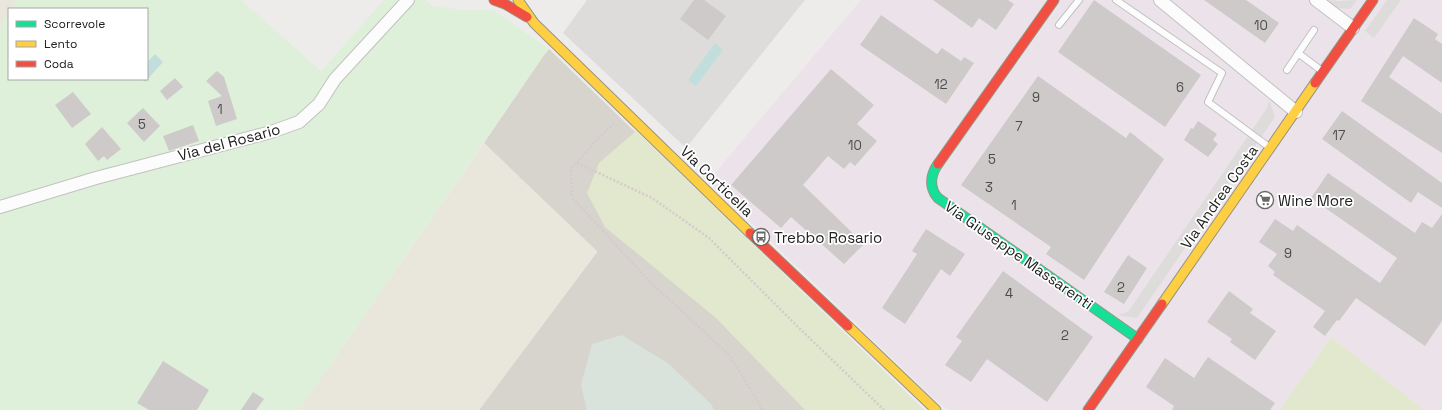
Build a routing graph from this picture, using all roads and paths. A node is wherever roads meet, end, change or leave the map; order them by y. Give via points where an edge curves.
1 (408, 0) edge
2 (494, 0) edge
3 (518, 0) edge
4 (1054, 0) edge
5 (1079, 0) edge
6 (1116, 0) edge
7 (1160, 0) edge
8 (1316, 0) edge
9 (1373, 0) edge
10 (534, 23) junction
11 (1059, 25) dead end
12 (1353, 28) junction
13 (1314, 30) dead end
14 (1298, 53) junction
15 (1287, 70) dead end
16 (1324, 72) junction
17 (626, 112) junction
18 (1296, 112) junction
19 (1271, 148) junction
20 (577, 162) junction
21 (0, 206) edge
22 (1138, 339) junction
23 (762, 410) edge
24 (884, 410) edge
25 (936, 410) edge
26 (1088, 410) edge

1 - 21 street, Via del Rosario via 336,79 319,104 299,122 271,132
2 - 10 street via 521,13
3 - 10 street, Via Corticella
4 - 22 street, Via Giuseppe Massarenti via 936,167 931,179 931,189 936,197 949,207
5 - 11 lane
6 - 19 lane via 1222,73 1208,102
7 - 18 street
8 - 12 street
9 - 12 street, Via Andrea Costa
10 - 17 street, Via Corticella
12 - 16 street, Via Andrea Costa
13 - 14 lane
14 - 15 lane
14 - 16 lane
16 - 18 street, Via Andrea Costa
17 - 20 path
17 - 25 street, Via Corticella
18 - 19 street, Via Andrea Costa
19 - 22 street, Via Andrea Costa
20 - 23 path via 571,169 572,198 649,281 730,356
20 - 24 path via 652,198 709,238
22 - 26 street, Via Andrea Costa

